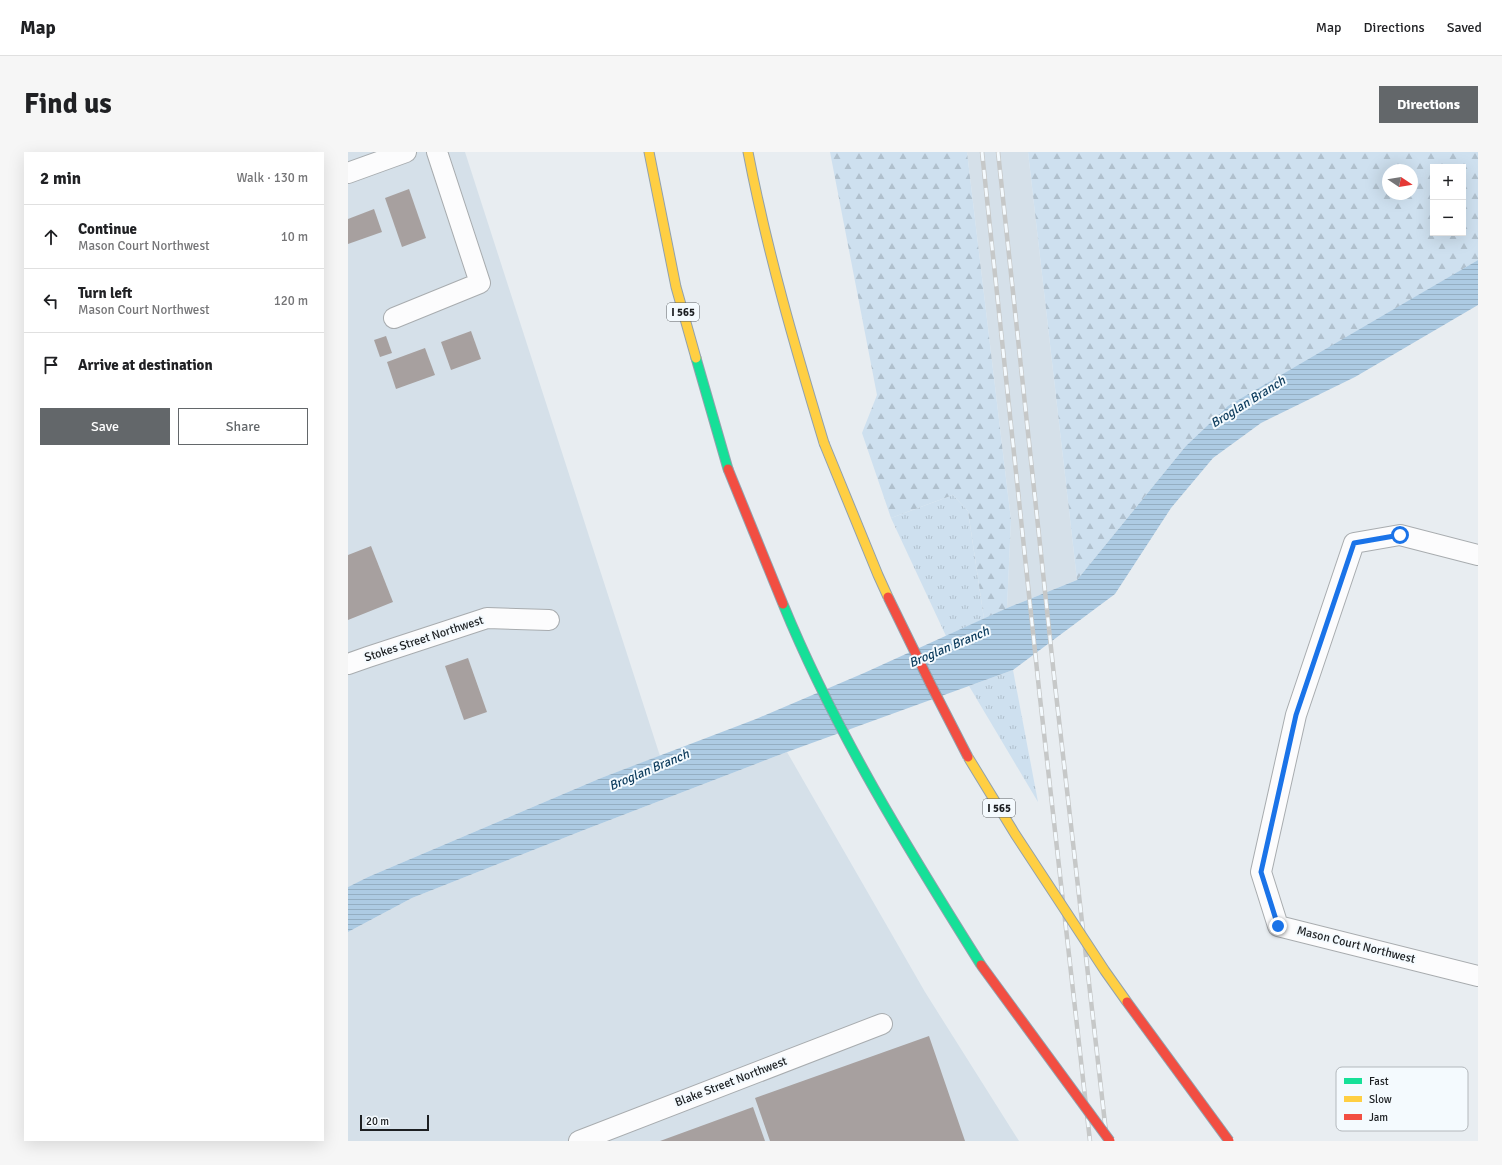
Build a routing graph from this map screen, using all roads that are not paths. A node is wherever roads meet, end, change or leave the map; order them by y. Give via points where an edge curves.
1 (406, 152) edge
2 (437, 152) edge
3 (649, 152) edge
4 (748, 152) edge
5 (348, 173) edge
6 (394, 318) dead end
7 (1478, 555) edge
8 (549, 620) dead end
9 (348, 664) edge
10 (1478, 976) edge
11 (882, 1024) dead end
12 (579, 1141) edge
13 (1110, 1141) edge
14 (1229, 1141) edge

1 - 5 street
2 - 6 street via 480,283
3 - 13 highway, I 565, bridge via 676,287 728,469 796,636 874,790 981,965
4 - 14 highway, I 565, bridge via 755,191 792,336 824,443 878,575 928,678 972,764 1015,834 1105,971
7 - 10 street, Mason Court Northwest via 1400,535 1354,543 1296,715 1261,872 1278,926
8 - 9 street, Stokes Street Northwest via 487,618
11 - 12 street, Blake Street Northwest

